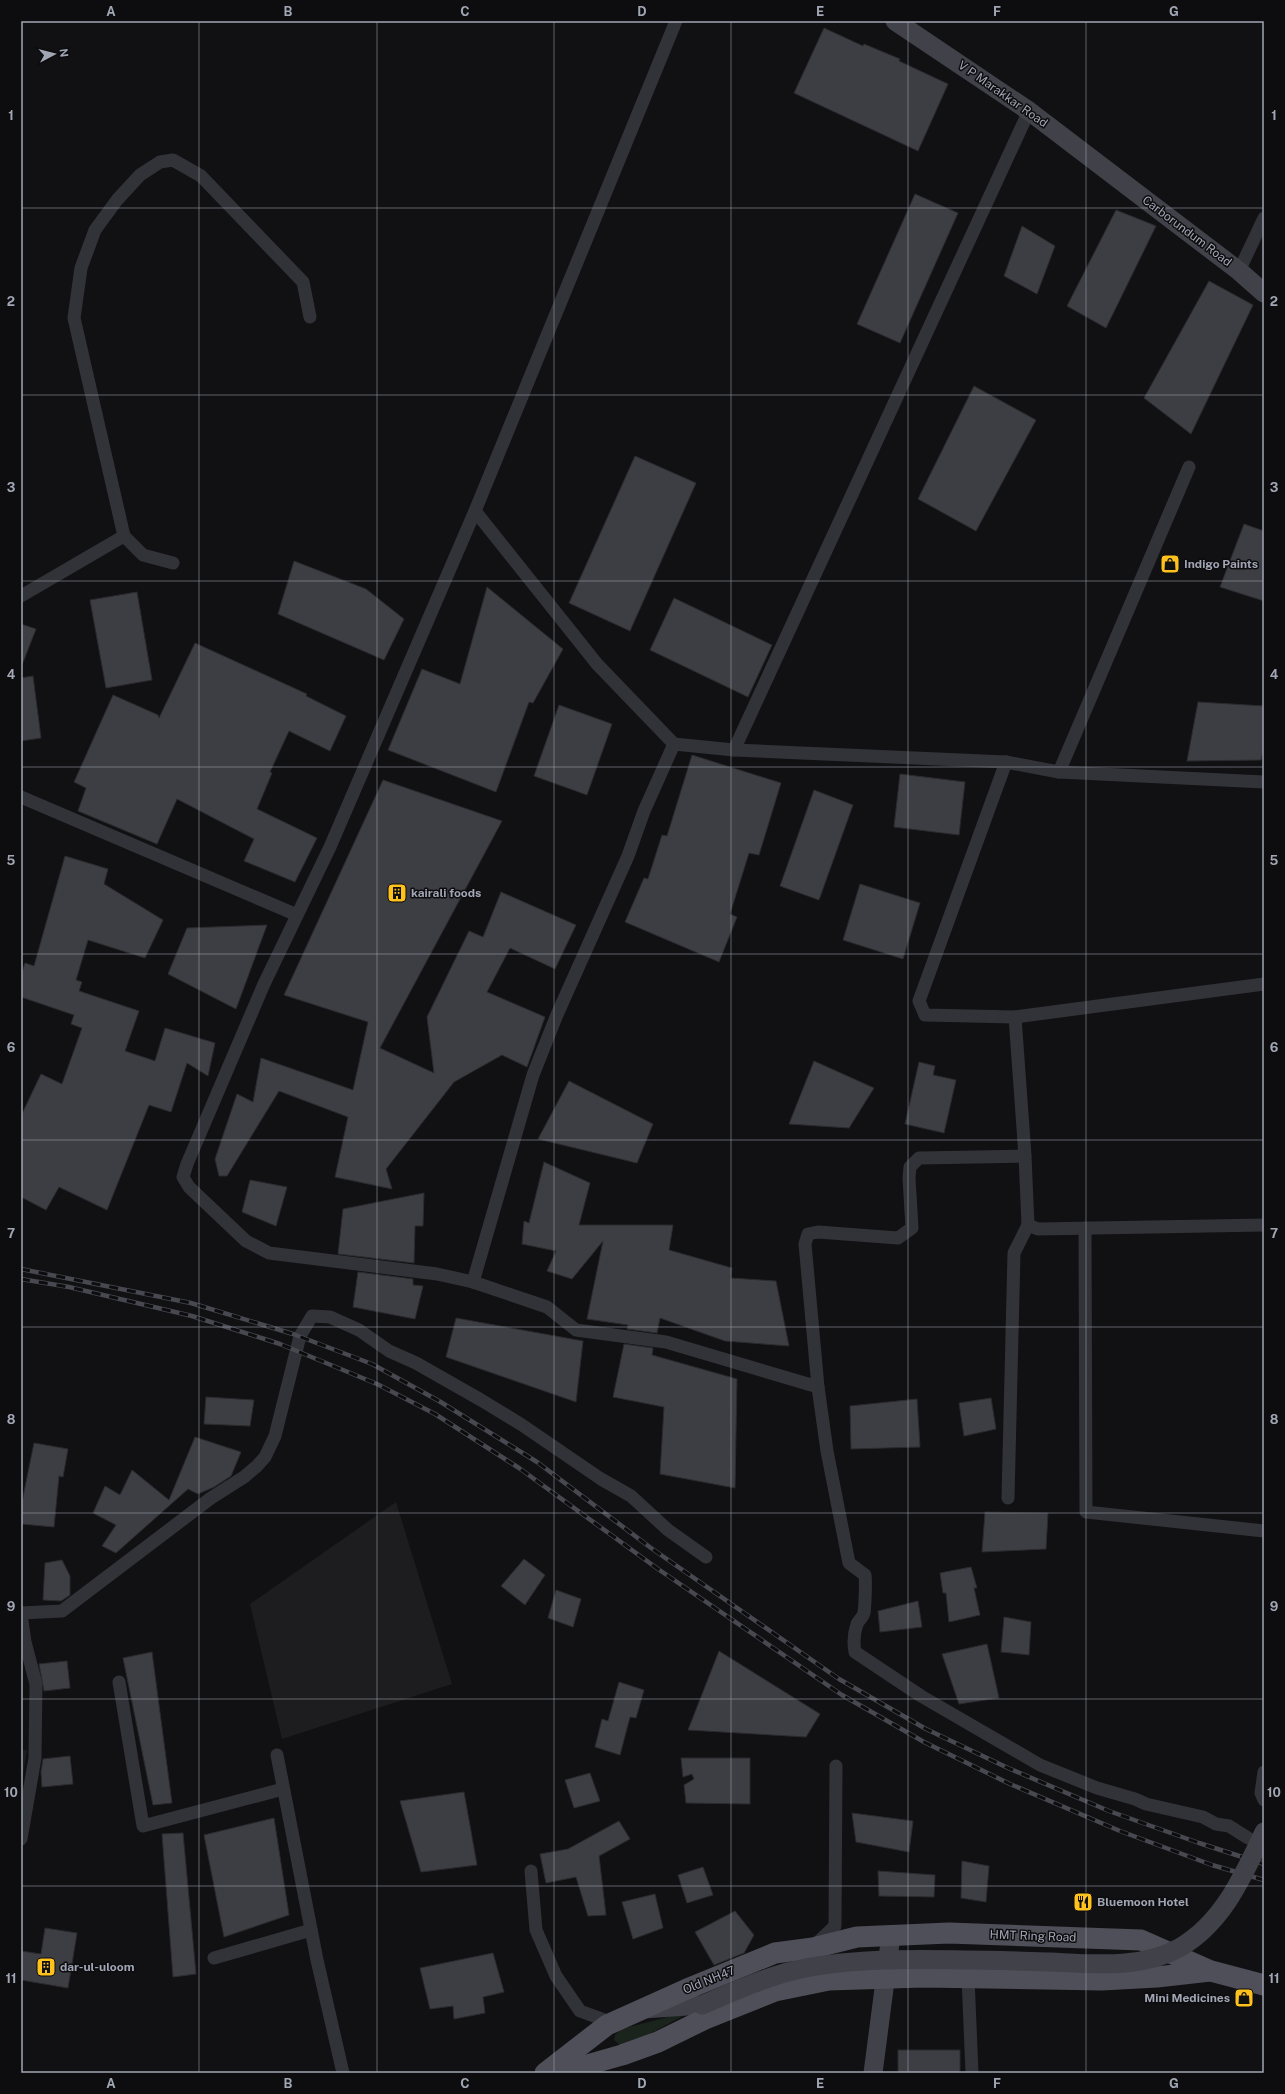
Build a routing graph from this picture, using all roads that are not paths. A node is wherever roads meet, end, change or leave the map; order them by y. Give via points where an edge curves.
1 (676, 21) edge
2 (905, 24) edge
3 (1029, 111) junction
4 (1108, 172) joint
5 (1264, 218) edge
6 (1239, 271) junction
7 (1264, 292) edge
8 (310, 317) dead end
9 (1189, 467) dead end
10 (475, 511) junction
11 (124, 536) junction
12 (173, 563) dead end
13 (21, 596) edge
14 (674, 744) junction
15 (734, 750) junction
16 (1006, 762) junction
17 (1059, 772) junction
18 (1264, 782) edge
19 (21, 797) edge
20 (297, 915) junction
21 (1264, 984) edge
22 (1015, 1017) junction
23 (1025, 1156) junction
24 (1028, 1225) junction
25 (1264, 1225) edge
26 (1085, 1228) junction
27 (473, 1282) junction
28 (818, 1387) junction
29 (1008, 1498) dead end
30 (1264, 1531) edge
31 (706, 1557) dead end
32 (21, 1614) edge
33 (23, 1642) edge
34 (119, 1682) dead end
35 (277, 1755) dead end
36 (836, 1766) dead end
37 (1264, 1772) edge
38 (283, 1789) junction
39 (1264, 1800) edge
40 (1256, 1835) edge
41 (21, 1839) edge
42 (532, 1871) dead end
43 (311, 1930) junction
44 (892, 1935) junction
45 (813, 1948) junction
46 (214, 1958) dead end
47 (1211, 1971) junction
48 (968, 1977) junction
49 (884, 1978) junction
50 (1264, 1985) edge
51 (702, 2005) junction
52 (643, 2009) junction
53 (610, 2024) junction
54 (658, 2042) junction
55 (622, 2055) junction
56 (343, 2073) edge
57 (545, 2073) edge
58 (559, 2073) edge
59 (873, 2073) edge
60 (972, 2073) edge

1 - 10 street
2 - 3 main road, V P Marakkar Road
3 - 4 main road, V P Marakkar Road
3 - 15 street
4 - 6 main road, Carborundum Road
5 - 6 street
6 - 7 main road, Carborundum Road
8 - 11 street via 303,282 201,176 173,160 160,162 140,175 116,200 94,230 81,268 74,318
9 - 17 street
10 - 14 street via 597,664
10 - 20 street via 330,847
11 - 12 street via 143,555
11 - 13 street
14 - 15 street
14 - 27 street via 533,1075
15 - 16 street
16 - 17 street
16 - 22 street via 919,1001 925,1015
17 - 18 street
19 - 20 street
20 - 27 street via 264,984 183,1177 189,1187 246,1241 269,1253 437,1274
21 - 22 street
22 - 23 street
23 - 24 street
23 - 28 street via 919,1158 910,1167 912,1228 898,1238 818,1232 808,1234 805,1244
24 - 26 street via 1038,1229
24 - 29 street via 1014,1253
25 - 26 street
26 - 30 street via 1086,1512
27 - 28 street via 548,1307 576,1330 666,1342
28 - 40 street via 827,1451 849,1563 865,1575 864,1613 853,1639 855,1652 921,1696 1040,1765 1146,1804 1203,1817 1216,1824
31 - 32 street via 668,1530 632,1496 601,1479 522,1424 416,1363 389,1351 359,1330 330,1317 312,1316 300,1336 274,1436 265,1457 257,1466 62,1611
32 - 33 street
33 - 41 street via 36,1684 35,1758
34 - 38 street via 143,1826
35 - 38 street
36 - 45 street via 835,1926
37 - 39 street via 1261,1793
38 - 43 street
40 - 51 main road, bridge via 1222,1912 1205,1930 1162,1955 1130,1962 1104,1963 964,1960 878,1961 824,1966 765,1979
42 - 53 street via 536,1930 556,1976 580,2011
43 - 46 street
43 - 56 street
44 - 45 main road, Old NH47 via 857,1937
44 - 47 main road, HMT Ring Road via 949,1933 1141,1940
44 - 49 main road
45 - 52 main road, Old NH47 via 775,1954 687,1988
47 - 48 main road, HMT Ring Road via 1102,1980
47 - 50 main road, HMT Ring Road
48 - 49 main road, HMT Ring Road
48 - 60 street
49 - 54 main road via 829,1980 775,1991 705,2019
49 - 59 main road
51 - 52 main road
51 - 54 main road via 669,2029
52 - 53 main road, Old NH47
53 - 55 main road via 608,2037 615,2050
53 - 57 main road, Old NH47
54 - 55 main road
55 - 58 main road

